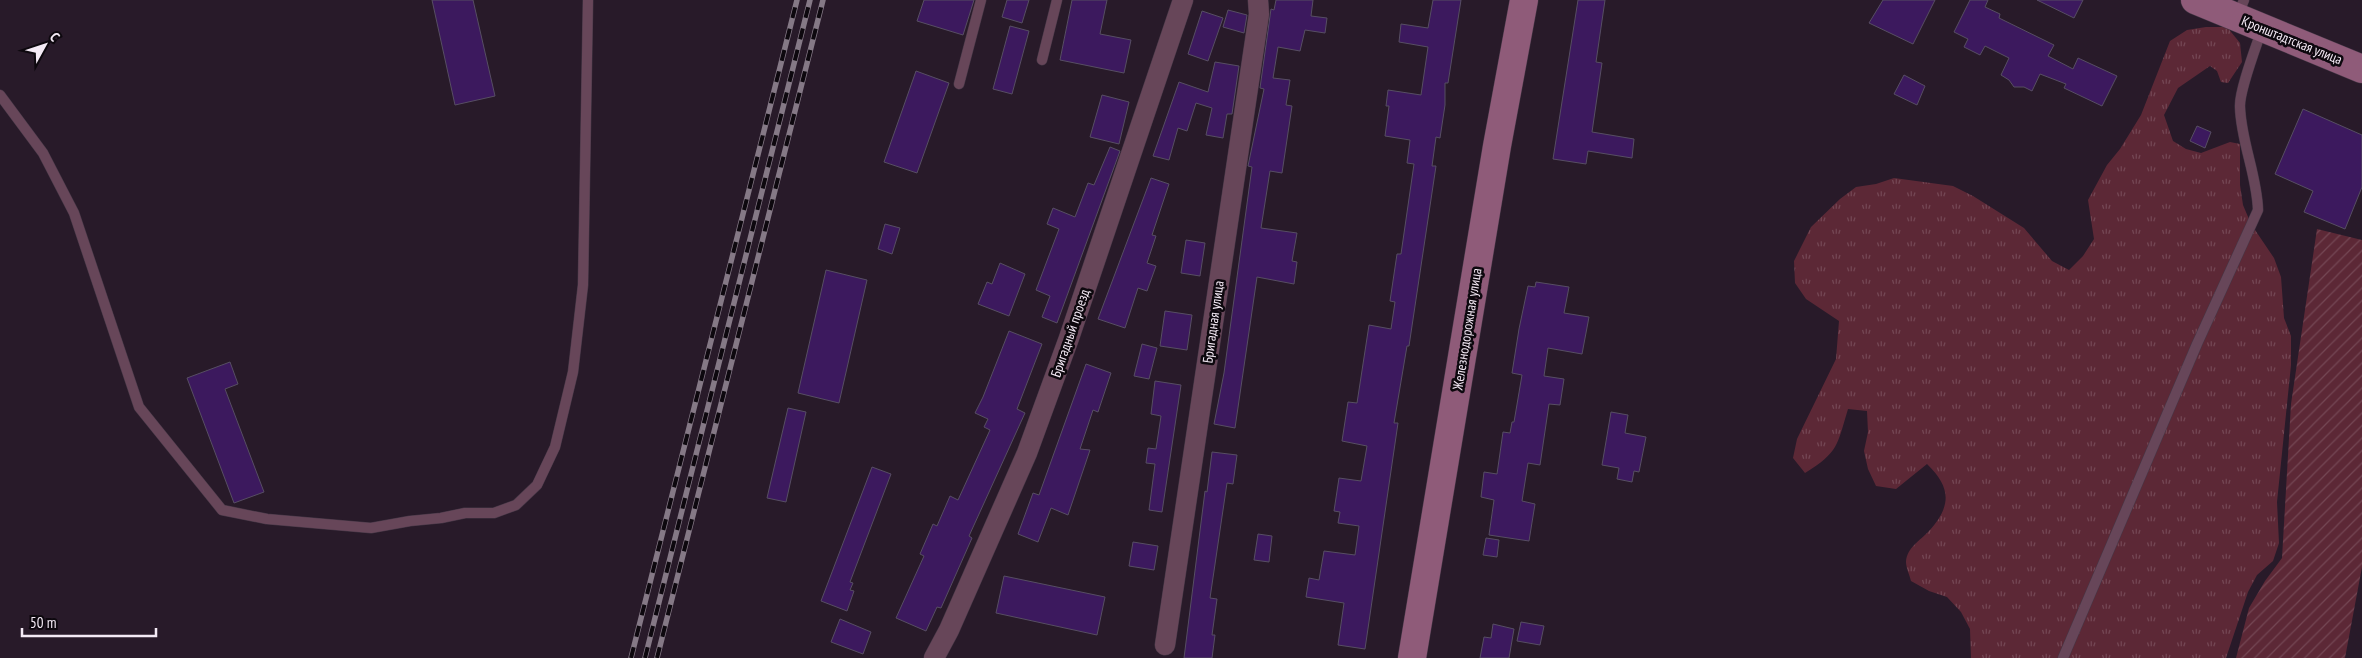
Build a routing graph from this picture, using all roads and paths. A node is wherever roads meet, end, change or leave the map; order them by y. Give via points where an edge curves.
1 (588, 0) edge
2 (981, 0) edge
3 (1057, 0) edge
4 (1181, 0) edge
5 (1258, 0) edge
6 (1524, 0) edge
7 (2196, 0) edge
8 (2240, 9) edge
9 (2262, 28) junction
10 (1042, 60) dead end
11 (2362, 69) edge
12 (959, 84) dead end
13 (0, 95) edge
14 (1165, 644) dead end
15 (934, 658) edge
16 (1412, 658) edge
17 (2063, 658) edge

1 - 13 lane via 583,285 573,372 555,447 537,485 516,505 494,513 465,512 371,528 267,519 222,510 139,407 74,213 43,153
2 - 12 lane
3 - 10 lane
4 - 15 street, Бригадный проезд via 1069,338 1027,453
5 - 14 street, Бригадная улица via 1258,23
6 - 16 street, Железнодорожная улица
7 - 8 street, Кронштадтская улица
8 - 9 street, Кронштадтская улица
9 - 11 street, Кронштадтская улица
9 - 17 lane via 2240,105 2258,210

